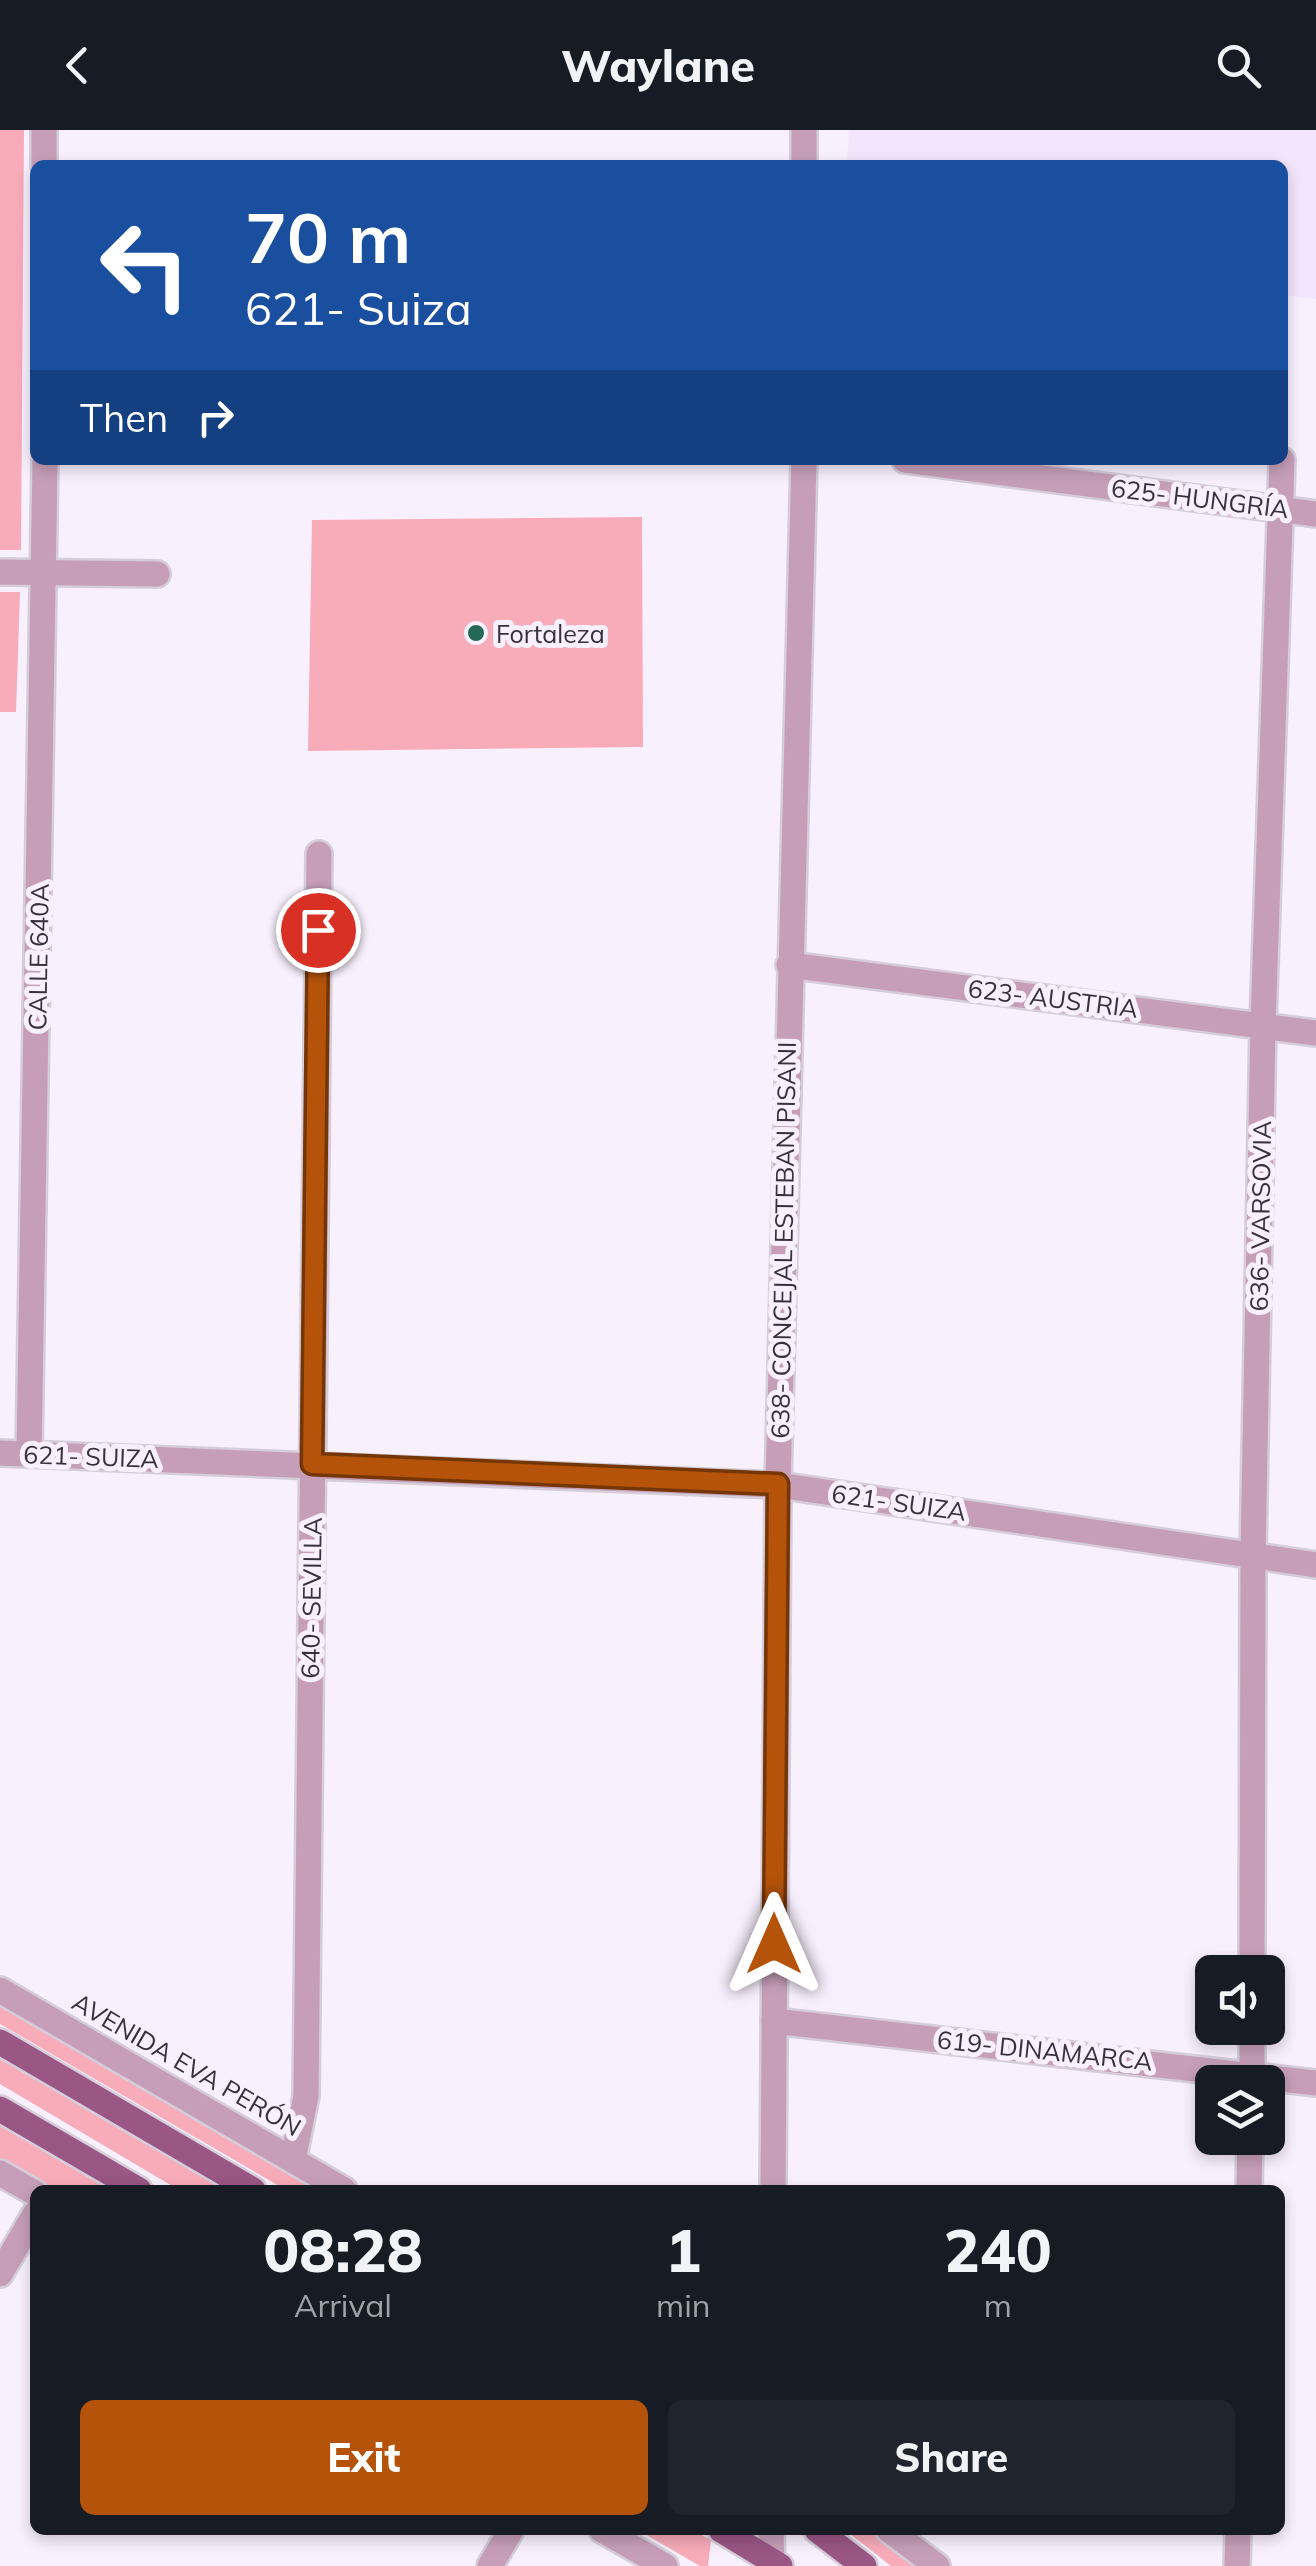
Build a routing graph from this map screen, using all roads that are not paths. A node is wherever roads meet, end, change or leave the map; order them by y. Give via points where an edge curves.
1 (44, 130) edge
2 (804, 130) edge
3 (44, 160) edge
4 (804, 160) edge
5 (46, 465) edge
6 (804, 465) edge
7 (944, 465) edge
8 (1282, 465) edge
9 (1283, 509) junction
10 (1316, 514) edge
11 (0, 572) edge
12 (46, 572) junction
13 (157, 574) dead end
14 (319, 854) dead end
15 (789, 965) junction
16 (1263, 1024) junction
17 (1316, 1033) edge
18 (0, 1453) edge
19 (29, 1454) junction
20 (312, 1464) junction
21 (778, 1484) junction
22 (1253, 1554) junction
23 (1316, 1564) edge
24 (1252, 1955) edge
25 (0, 1990) edge
26 (774, 2020) junction
27 (0, 2042) edge
28 (1195, 2071) edge
29 (1285, 2080) edge
30 (1316, 2082) edge
31 (0, 2109) edge
32 (1249, 2155) edge
33 (294, 2160) junction
34 (0, 2173) edge
35 (130, 2185) edge
36 (244, 2185) edge
37 (336, 2185) edge
38 (773, 2185) edge
39 (1248, 2185) edge
40 (30, 2191) edge
41 (30, 2223) edge
42 (0, 2274) edge
43 (508, 2535) edge
44 (611, 2535) edge
45 (729, 2535) edge
46 (772, 2535) edge
47 (824, 2535) edge
48 (896, 2535) edge
49 (1238, 2535) edge
50 (775, 2564) edge
51 (490, 2566) edge
52 (665, 2566) edge
53 (864, 2566) edge
54 (937, 2566) edge
55 (1237, 2566) edge

1 - 3 street
2 - 4 street
5 - 12 street, CALLE 640A
6 - 15 street, 638- CONCEJAL ESTEBAN PISANI
7 - 9 street, 625- HUNGRÍA
8 - 9 street, 636- VARSOVIA
9 - 10 street, 625- HUNGRÍA
9 - 16 street, 636- VARSOVIA
11 - 12 street
12 - 13 street
12 - 19 street, CALLE 640A
14 - 20 street, 640- SEVILLA
15 - 16 street, 623- AUSTRIA
15 - 21 street, 638- CONCEJAL ESTEBAN PISANI
16 - 17 street, 623- AUSTRIA
16 - 22 street, 636- VARSOVIA
18 - 19 street, 621- SUIZA
19 - 20 street, 621- SUIZA
20 - 21 street, 621- SUIZA
20 - 33 street, 640- SEVILLA via 306,2096
21 - 22 street, 621- SUIZA
21 - 26 street, 638- CONCEJAL ESTEBAN PISANI
22 - 23 street, 621- SUIZA
22 - 24 street, 636- VARSOVIA
25 - 33 street, AVENIDA EVA PERÓN
26 - 28 street, 619- DINAMARCA
26 - 38 street, 638- CONCEJAL ESTEBAN PISANI
27 - 36 main road
29 - 30 street, 619- DINAMARCA
31 - 35 main road
32 - 39 street
33 - 37 street, AVENIDA EVA PERÓN
34 - 40 street
41 - 42 street
43 - 51 street
44 - 52 street
45 - 50 main road
46 - 50 street
47 - 53 main road
48 - 54 street
49 - 55 street

